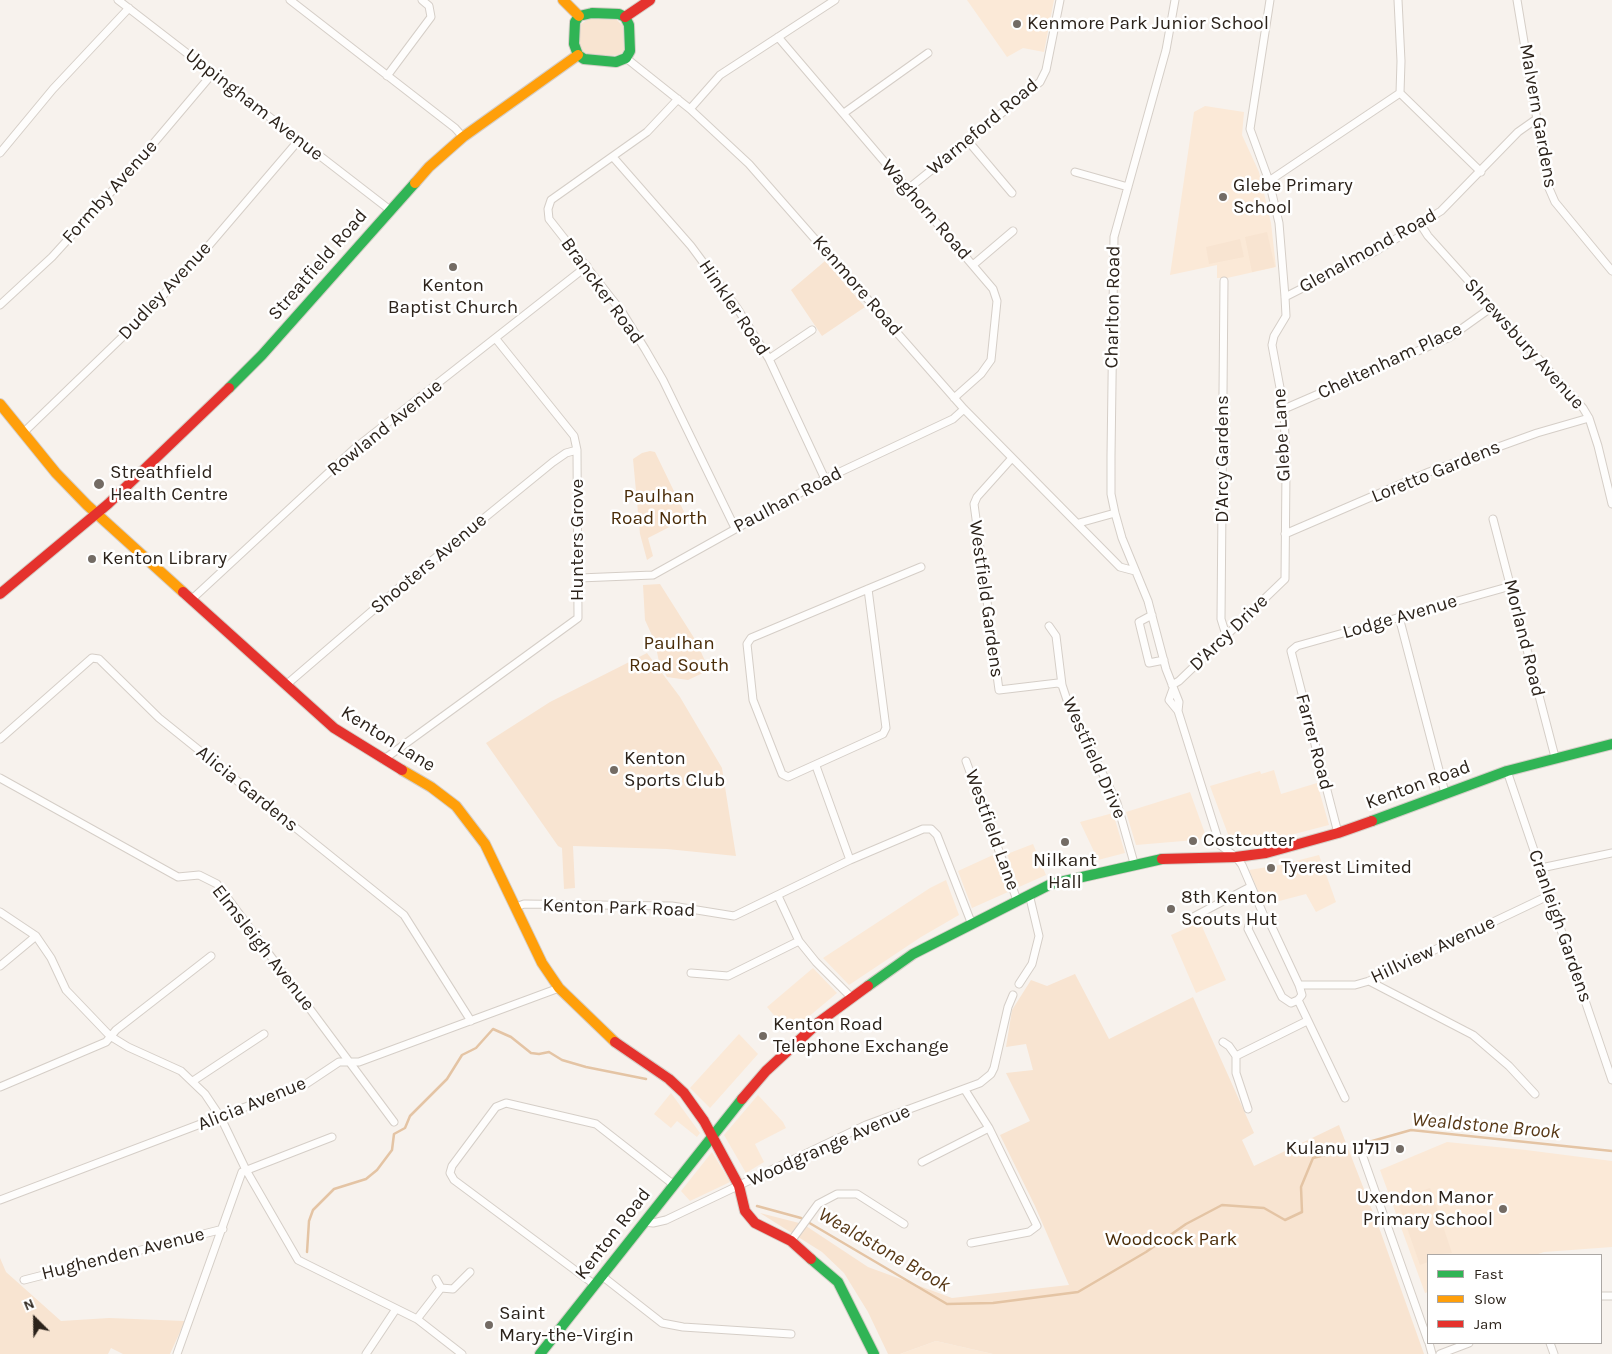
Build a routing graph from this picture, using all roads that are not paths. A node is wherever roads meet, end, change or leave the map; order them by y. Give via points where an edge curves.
1 (118, 0) edge
2 (290, 0) edge
3 (422, 0) edge
4 (563, 0) edge
5 (650, 0) edge
6 (835, 0) edge
7 (1060, 0) edge
8 (1175, 0) edge
9 (1270, 0) edge
10 (1398, 0) edge
11 (1517, 0) edge
12 (129, 8) junction
13 (580, 16) junction
14 (625, 18) junction
15 (778, 37) junction
16 (928, 53) dead end
17 (578, 55) junction
18 (626, 58) junction
19 (214, 73) junction
20 (387, 76) junction
21 (1400, 93) junction
22 (678, 99) junction
23 (690, 109) junction
24 (844, 113) junction
25 (1535, 120) junction
26 (463, 137) junction
27 (299, 140) junction
28 (968, 141) junction
29 (0, 153) edge
30 (613, 157) junction
31 (1075, 172) dead end
32 (1481, 172) junction
33 (1269, 181) junction
34 (1128, 188) junction
35 (908, 190) junction
36 (1012, 193) dead end
37 (390, 210) junction
38 (1421, 225) junction
39 (1012, 231) dead end
40 (973, 264) junction
41 (587, 266) junction
42 (1612, 271) edge
43 (1224, 281) dead end
44 (1285, 297) junction
45 (0, 305) edge
46 (1492, 307) junction
47 (812, 330) dead end
48 (496, 339) junction
49 (769, 359) junction
50 (954, 398) junction
51 (0, 404) edge
52 (964, 409) junction
53 (1284, 409) junction
54 (1589, 418) junction
55 (23, 433) junction
56 (577, 450) junction
57 (1012, 458) junction
58 (825, 479) junction
59 (1612, 503) edge
60 (1115, 513) junction
61 (96, 514) junction
62 (1494, 519) dead end
63 (1079, 523) junction
64 (735, 528) junction
65 (1286, 534) junction
66 (921, 567) dead end
67 (1135, 571) junction
68 (579, 578) junction
69 (1285, 579) joint
70 (1511, 586) junction
71 (2, 589) edge
72 (868, 589) junction
73 (191, 600) junction
74 (1152, 615) junction
75 (1399, 618) junction
76 (1049, 626) dead end
77 (1226, 636) junction
78 (1291, 651) joint
79 (1164, 660) junction
80 (286, 685) junction
81 (1062, 685) junction
82 (1172, 687) junction
83 (0, 740) edge
84 (1612, 744) edge
85 (1555, 757) junction
86 (383, 760) junction
87 (966, 761) dead end
88 (816, 766) junction
89 (1507, 771) junction
90 (0, 778) edge
91 (1446, 793) junction
92 (1338, 833) junction
93 (1612, 853) edge
94 (1236, 857) junction
95 (850, 860) junction
96 (1134, 862) junction
97 (1541, 868) junction
98 (1250, 887) junction
99 (1030, 894) junction
100 (1550, 895) junction
101 (778, 896) junction
102 (1017, 900) junction
103 (516, 907) junction
104 (0, 912) edge
105 (1195, 916) dead end
106 (1264, 916) junction
107 (971, 922) junction
108 (36, 936) junction
109 (800, 940) junction
110 (211, 956) dead end
111 (0, 966) edge
112 (691, 973) dead end
113 (1369, 981) junction
114 (1020, 984) dead end
115 (1300, 985) junction
116 (1312, 985) junction
117 (559, 988) junction
118 (1014, 995) dead end
119 (1300, 997) junction
120 (851, 998) junction
121 (472, 1021) junction
122 (1307, 1021) junction
123 (264, 1034) dead end
124 (110, 1036) junction
125 (1223, 1042) dead end
126 (1236, 1056) junction
127 (351, 1062) junction
128 (1612, 1080) edge
129 (192, 1081) junction
130 (0, 1088) edge
131 (965, 1090) junction
132 (1535, 1094) dead end
133 (1344, 1098) dead end
134 (1248, 1109) dead end
135 (220, 1118) junction
136 (394, 1122) dead end
137 (989, 1128) junction
138 (712, 1135) junction
139 (332, 1137) dead end
140 (1363, 1157) dead end
141 (922, 1162) dead end
142 (246, 1170) junction
143 (674, 1185) junction
144 (739, 1186) junction
145 (0, 1200) edge
146 (644, 1222) junction
147 (904, 1224) dead end
148 (223, 1229) junction
149 (791, 1241) junction
150 (971, 1243) dead end
151 (470, 1272) dead end
152 (602, 1276) junction
153 (436, 1278) dead end
154 (24, 1280) dead end
155 (595, 1285) junction
156 (441, 1288) junction
157 (396, 1309) junction
158 (417, 1319) junction
159 (791, 1334) dead end
160 (1427, 1337) edge
161 (1466, 1344) edge
162 (544, 1353) edge
163 (177, 1354) edge
164 (366, 1354) edge
165 (462, 1354) edge
166 (874, 1354) edge
167 (1440, 1354) edge

1 - 12 street, Uppingham Avenue
2 - 20 street
3 - 20 street via 429,6 431,17
4 - 13 street
5 - 14 street
6 - 15 street
7 - 28 street, Warneford Road via 1046,70 1040,82
8 - 34 street, Charlton Road via 1166,50
9 - 33 street, Glebe Lane via 1250,130
10 - 21 street
11 - 25 street, Malvern Gardens
12 - 19 street, Uppingham Avenue
12 - 29 street via 53,89
13 - 14 street via 619,14
13 - 17 street via 575,22 574,44
14 - 18 street via 629,25 630,51
15 - 23 street via 720,75
15 - 24 street, Waghorn Road
16 - 24 street
17 - 18 street via 584,59 616,62
17 - 26 street, Streatfield Road
18 - 22 street, Kenmore Road
19 - 27 street, Uppingham Avenue
19 - 45 street, Formby Avenue via 131,170 58,249
20 - 26 street
21 - 32 street
21 - 33 street
22 - 23 street, Kenmore Road
22 - 30 street, Brancker Road via 647,132
23 - 50 street, Kenmore Road via 768,184
24 - 35 street, Waghorn Road
25 - 32 street, Glenalmond Road via 1518,132
25 - 42 street, Malvern Gardens via 1548,186 1555,202
26 - 37 street, Streatfield Road via 429,167
27 - 37 street, Uppingham Avenue
27 - 55 street, Dudley Avenue via 140,320
28 - 35 street, Warneford Road
28 - 36 street
30 - 41 street, Brancker Road via 551,200 548,209 549,219
30 - 49 street, Hinkler Road via 691,246 724,289
31 - 34 street
32 - 38 street, Glenalmond Road via 1441,211
33 - 44 street, Glebe Lane via 1279,223
34 - 60 street, Charlton Road via 1114,237 1113,255 1111,494
35 - 40 street, Waghorn Road
37 - 61 street, Streatfield Road via 262,356
38 - 44 street, Glenalmond Road
38 - 46 street, Shrewsbury Avenue
39 - 40 street
40 - 50 street, Waghorn Road via 993,289 997,301 991,360 981,374
41 - 48 street, Rowland Avenue
41 - 64 street, Brancker Road via 622,312 663,380
43 - 77 street, D'Arcy Gardens via 1221,619
44 - 53 street, Glebe Lane via 1286,316 1272,345
46 - 53 street, Cheltenham Place via 1450,337
46 - 54 street, Shrewsbury Avenue
47 - 49 street
48 - 56 street, Hunters Grove via 574,436
48 - 73 street, Rowland Avenue via 354,449
49 - 58 street, Hinkler Road
50 - 52 street, Kenmore Road
51 - 55 street, Kenton Lane
52 - 57 street, Kenmore Road
52 - 58 street, Paulhan Road via 953,420
53 - 65 street, Glebe Lane
54 - 59 street, Shrewsbury Avenue
54 - 65 street, Loretto Gardens via 1536,433 1429,472
55 - 61 street, Kenton Lane
56 - 68 street, Hunters Grove
56 - 80 street, Shooters Avenue via 566,453 546,468
57 - 63 street, Kenmore Road
57 - 81 street, Westfield Gardens via 977,497 974,512 999,690
58 - 64 street, Paulhan Road
60 - 63 street
60 - 67 street, Charlton Road
61 - 71 street, Streatfield Road
61 - 73 street, Kenton Lane
62 - 70 street, Morland Road
63 - 67 street, Kenmore Road via 1120,567
64 - 68 street, Paulhan Road via 653,575
65 - 69 street, Glebe Lane
66 - 72 street
67 - 74 street, Charlton Road
68 - 86 street, Hunters Grove via 578,618
69 - 77 street, D'Arcy Drive
70 - 75 street, Lodge Avenue
70 - 85 street, Morland Road
72 - 88 street via 886,728 883,734
72 - 88 street via 751,638 747,644 753,700 782,774 788,777
73 - 80 street, Kenton Lane
74 - 79 street, Charlton Road
74 - 79 street via 1139,622 1149,663
75 - 78 street, Lodge Avenue via 1297,646
75 - 91 street
76 - 81 street, Westfield Drive via 1056,636
77 - 82 street, D'Arcy Drive
78 - 92 street, Farrer Road
79 - 82 street, Charlton Road
80 - 86 street, Kenton Lane via 334,728
81 - 96 street, Westfield Drive via 1117,803
82 - 94 street, Charlton Road via 1220,845
83 - 121 street, Alicia Gardens via 92,658 99,659 159,718 404,915
84 - 85 street, Kenton Road
85 - 89 street, Kenton Road
86 - 103 street, Kenton Lane via 431,786 456,806 485,844
87 - 102 street, Westfield Lane
88 - 95 street
89 - 91 street, Kenton Road
89 - 97 street, Cranleigh Gardens
90 - 127 street, Elmsleigh Avenue via 178,877 199,875 217,884
91 - 92 street, Kenton Road
92 - 94 street, Kenton Road via 1266,853
93 - 97 street
94 - 96 street, Kenton Road
94 - 98 street, Charlton Road
95 - 101 street, Kenton Park Road
95 - 107 street, Kenton Park Road via 923,829 931,830 937,835
96 - 99 street, Kenton Road via 1069,879
97 - 100 street, Cranleigh Gardens
98 - 105 street
98 - 106 street, Charlton Road
99 - 102 street, Kenton Road
99 - 114 street via 1039,936 1032,964
100 - 113 street, Hillview Avenue
100 - 128 street, Cranleigh Gardens
101 - 103 street, Kenton Park Road via 734,916 672,906 524,904
101 - 109 street
102 - 107 street, Kenton Road
103 - 117 street, Kenton Lane via 542,963
104 - 108 street
106 - 115 street, Charlton Road
106 - 119 street via 1250,922 1248,929 1282,997 1292,1003
107 - 120 street, Kenton Road via 913,954
108 - 111 street
108 - 124 street via 66,990
109 - 112 street via 728,976
109 - 120 street via 816,962
110 - 124 street
113 - 116 street, Hillview Avenue via 1354,985
113 - 132 street via 1473,1035
115 - 116 street, Hillview Avenue
115 - 119 street, Charlton Road
116 - 119 street
117 - 121 street, Alicia Avenue
117 - 138 street, Kenton Lane via 610,1039 684,1093
118 - 131 street, Woodgrange Avenue via 991,1074
119 - 122 street, Charlton Road
120 - 138 street, Kenton Road via 819,1022 766,1071
121 - 127 street, Alicia Avenue via 359,1062
122 - 126 street
122 - 133 street, Charlton Road
123 - 129 street
124 - 129 street via 181,1071
124 - 130 street via 106,1042
125 - 126 street
126 - 134 street via 1236,1073
127 - 135 street, Alicia Avenue via 339,1062 306,1084
127 - 136 street, Elmsleigh Avenue
129 - 135 street via 205,1094
131 - 137 street
131 - 144 street, Woodgrange Avenue via 866,1125
135 - 142 street
135 - 145 street, Alicia Avenue
137 - 141 street
137 - 150 street via 1037,1226 1029,1232
138 - 143 street, Kenton Road
138 - 144 street, Kenton Lane
139 - 142 street
140 - 160 street
142 - 148 street via 242,1172
142 - 157 street via 298,1260
143 - 146 street, Kenton Road
143 - 155 street via 596,1124 506,1103 496,1107 450,1173 454,1180
144 - 146 street, Woodgrange Avenue via 666,1220
144 - 149 street, Kenton Lane via 745,1210 755,1223
146 - 152 street, Kenton Road
147 - 149 street via 863,1197 836,1194 825,1199
148 - 154 street, Hughenden Avenue
148 - 163 street
149 - 166 street, Kenton Lane via 838,1282
151 - 156 street via 453,1289
152 - 155 street, Kenton Road
152 - 159 street via 662,1323
153 - 156 street
155 - 162 street, Kenton Road
156 - 158 street
157 - 158 street
157 - 164 street
158 - 165 street
161 - 167 street

